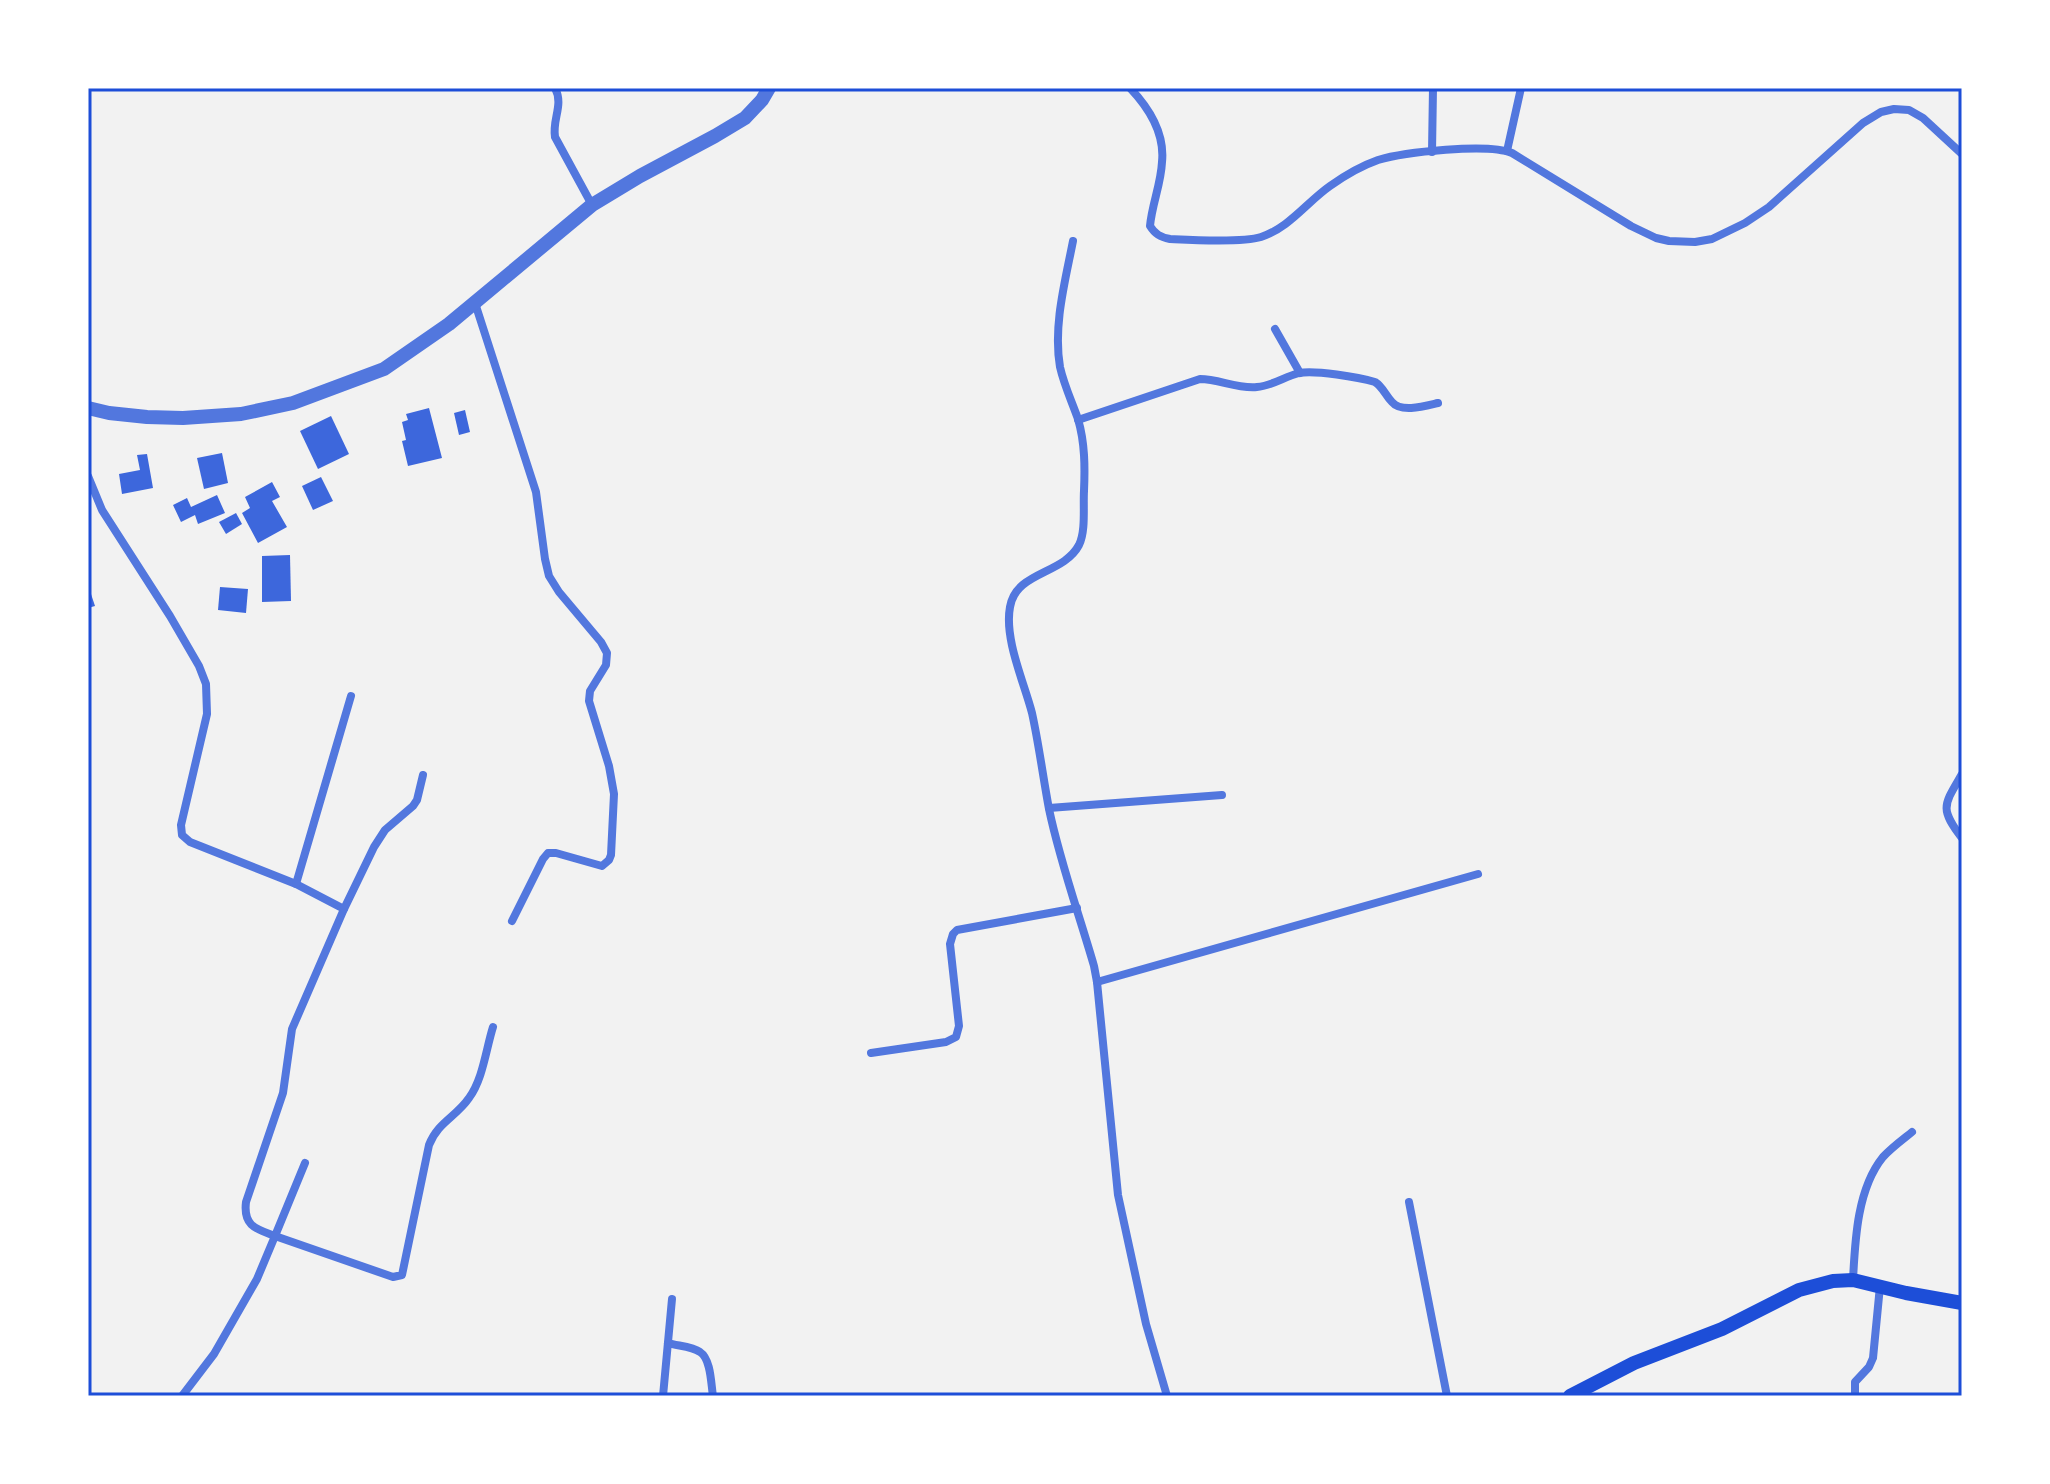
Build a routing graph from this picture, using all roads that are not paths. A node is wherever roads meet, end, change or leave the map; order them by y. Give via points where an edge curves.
1 (555, 88) edge
2 (769, 88) edge
3 (1433, 88) edge
4 (1521, 88) edge
5 (1135, 90) edge
6 (1507, 151) junction
7 (1432, 152) junction
8 (1962, 154) edge
9 (592, 205) junction
10 (1073, 241) dead end
11 (475, 303) junction
12 (1275, 329) dead end
13 (1300, 373) junction
14 (1438, 403) dead end
15 (88, 408) edge
16 (1078, 420) junction
17 (88, 476) edge
18 (351, 696) dead end
19 (1962, 774) edge
20 (423, 775) dead end
21 (1222, 795) dead end
22 (1049, 808) junction
23 (1962, 838) edge
24 (1478, 874) dead end
25 (296, 884) junction
26 (1077, 908) junction
27 (344, 909) junction
28 (512, 921) dead end
29 (1097, 982) junction
30 (493, 1027) dead end
31 (871, 1053) dead end
32 (1912, 1132) dead end
33 (305, 1163) dead end
34 (1409, 1202) dead end
35 (275, 1236) junction
36 (1853, 1280) junction
37 (1880, 1286) junction
38 (672, 1299) dead end
39 (1962, 1303) edge
40 (668, 1343) junction
41 (182, 1396) edge
42 (663, 1396) edge
43 (713, 1396) edge
44 (1167, 1396) edge
45 (1447, 1396) edge
46 (1570, 1396) edge
47 (1855, 1396) edge

1 - 9 street via 555,137
2 - 9 street via 745,118
3 - 7 street
4 - 6 street
5 - 7 street via 1154,119 1163,160 1150,226 1170,239 1261,237 1364,166
6 - 7 street
6 - 8 street via 1631,226 1656,238 1695,242 1712,239 1769,207 1881,112 1909,110
9 - 11 street
10 - 16 street via 1059,360
11 - 15 street via 384,369 293,403 183,418
11 - 28 street via 536,492 549,576 605,647 607,659 589,701 614,794 611,855 602,866 548,853
12 - 13 street
13 - 14 street via 1375,382 1397,406
13 - 16 street via 1254,387 1200,379
16 - 22 street via 1084,454 1081,540 1064,561 1017,588 1009,618
17 - 25 street via 102,510 185,641 206,684 207,714 182,835
18 - 25 street
19 - 23 street via 1946,807
20 - 27 street via 417,800 385,830
21 - 22 street
22 - 26 street
24 - 29 street
25 - 27 street
26 - 29 street
26 - 31 street via 957,930 950,944 956,1037
27 - 35 street via 292,1029 283,1093 246,1202 252,1225
29 - 44 street via 1118,1195
30 - 35 street via 474,1091 429,1145 402,1275 393,1277
32 - 36 street via 1881,1159 1868,1186
33 - 35 street
34 - 45 street
35 - 41 street via 214,1354
36 - 37 main road
36 - 46 main road via 1799,1290
37 - 39 main road
37 - 47 street via 1873,1358 1855,1382
38 - 40 street
40 - 42 street
40 - 43 street via 703,1354

